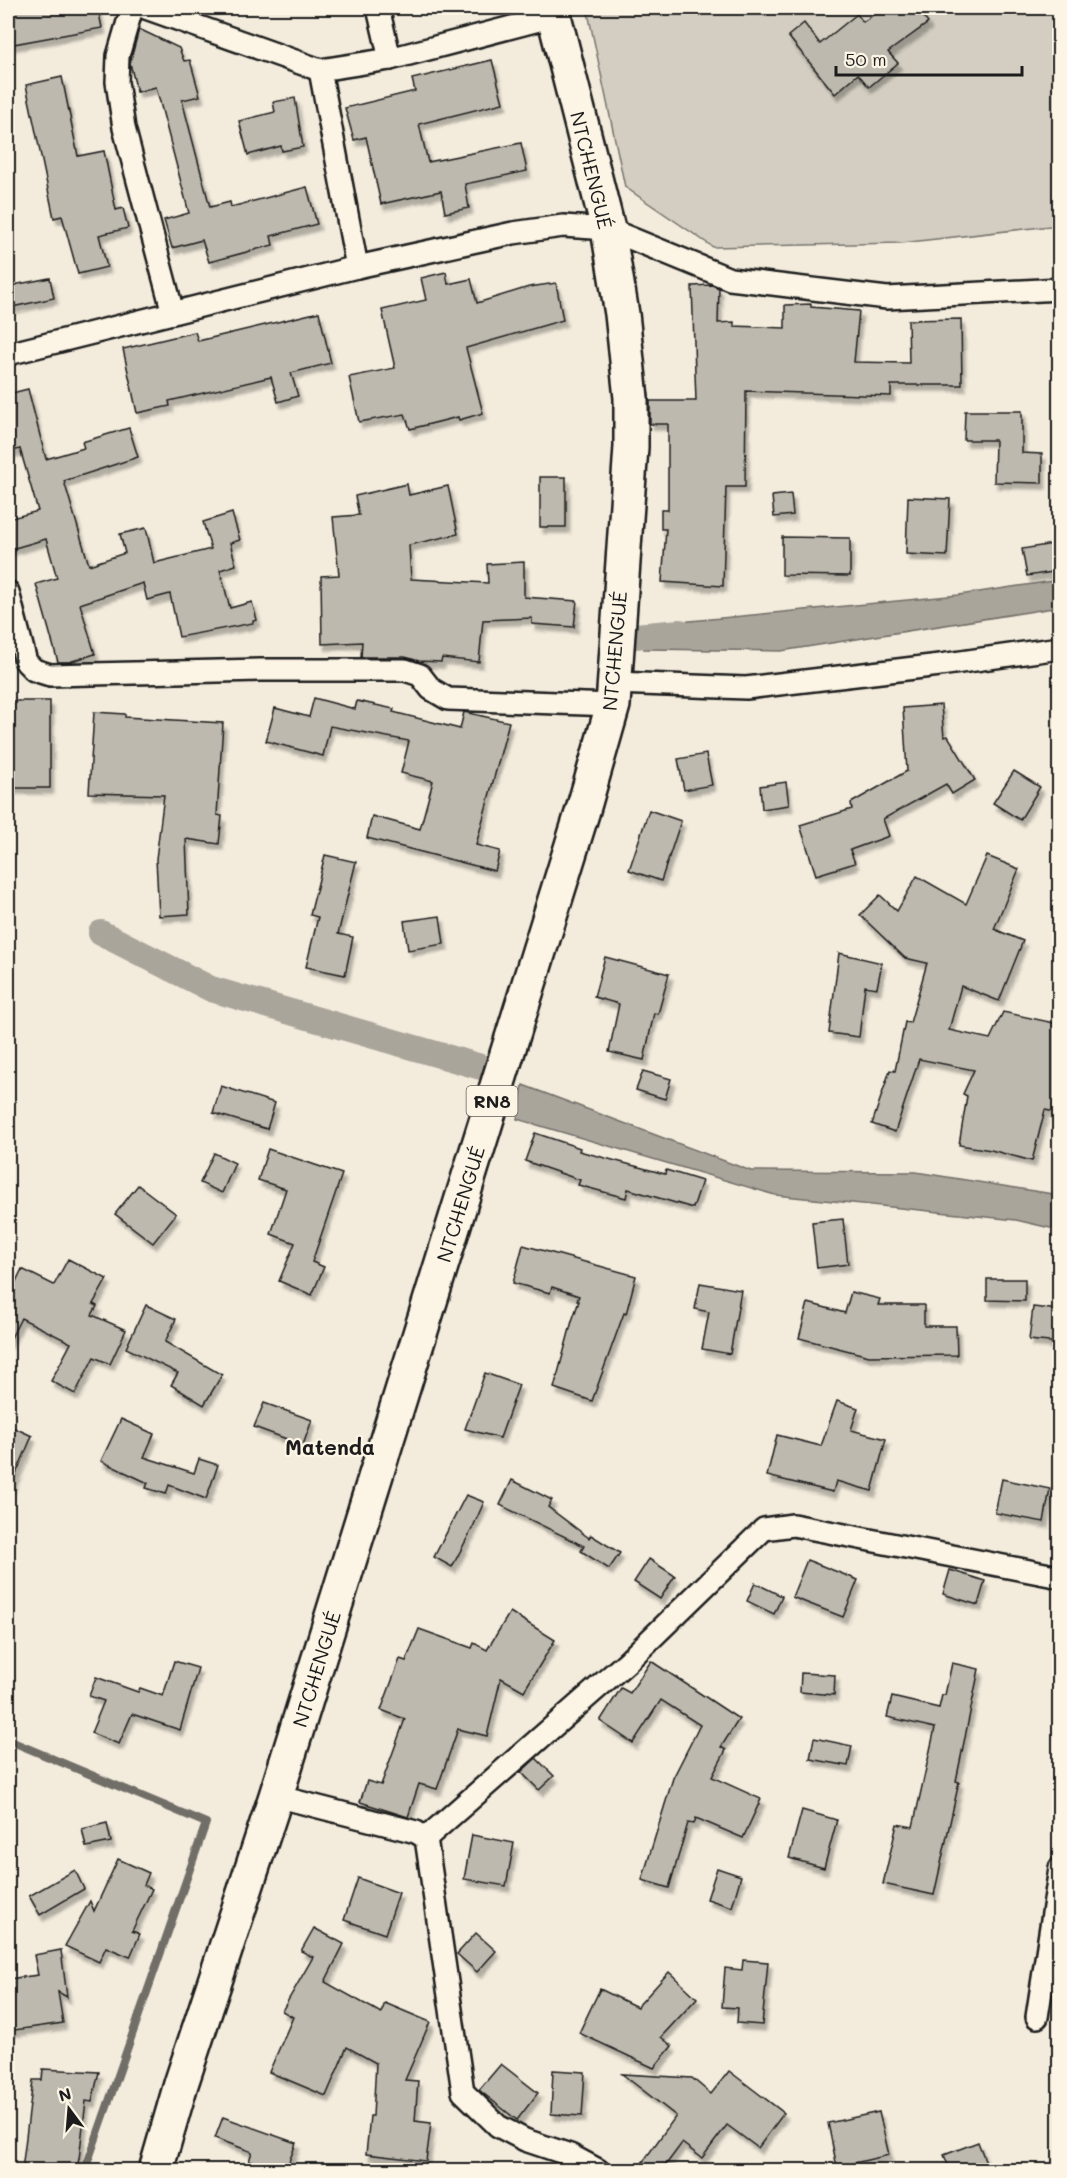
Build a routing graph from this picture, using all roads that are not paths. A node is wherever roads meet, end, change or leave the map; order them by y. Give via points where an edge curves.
1 (145, 8) edge
2 (378, 8) edge
3 (553, 12) edge
4 (390, 59) junction
5 (320, 70) junction
6 (608, 229) junction
7 (357, 267) junction
8 (1059, 289) edge
9 (173, 313) junction
10 (8, 354) edge
11 (8, 592) edge
12 (1059, 648) edge
13 (614, 694) junction
14 (1059, 1577) edge
15 (276, 1796) junction
16 (426, 1838) junction
17 (1059, 1868) edge
18 (1037, 2017) dead end
19 (156, 2170) edge
20 (598, 2170) edge

1 - 5 street
1 - 9 street via 118,56 117,82 124,128
2 - 4 street
3 - 4 street
3 - 6 main road, NTCHENGUÉ / RN8
4 - 5 street
5 - 7 street
6 - 7 street via 563,226 513,233
6 - 8 street via 730,279 887,298
6 - 13 main road, NTCHENGUÉ / RN8 via 631,398
7 - 9 street
9 - 10 street
11 - 13 street via 26,662 34,670 50,675 261,669 405,670 420,675 431,690 448,699
12 - 13 street via 746,688
13 - 15 main road, NTCHENGUÉ / RN8 via 583,810
14 - 16 street via 794,1525 765,1529 627,1662
15 - 16 street via 416,1832
15 - 19 main road, NTCHENGUÉ / RN8
16 - 20 street via 463,2092 498,2126
17 - 18 street

